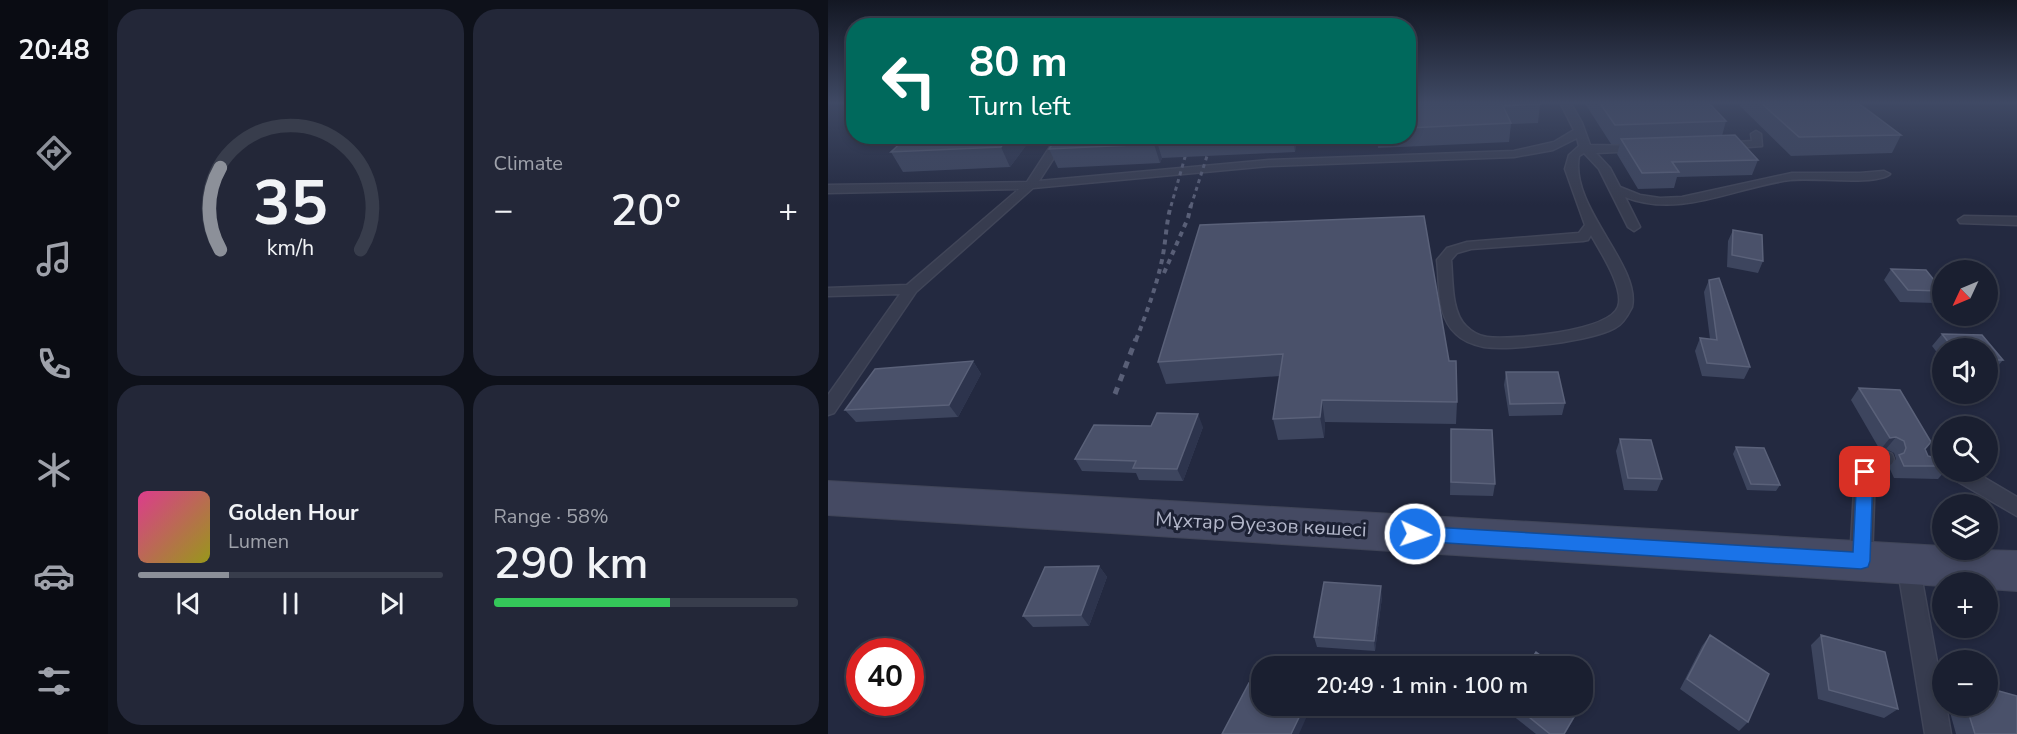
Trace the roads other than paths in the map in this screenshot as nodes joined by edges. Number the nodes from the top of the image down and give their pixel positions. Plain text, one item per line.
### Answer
1 (1573, 136) edge
2 (1582, 136) edge
3 (1756, 136) edge
4 (1058, 144) edge
5 (1585, 147) junction
6 (1656, 147) edge
7 (1709, 147) edge
8 (1884, 174) dead end
9 (1030, 185) junction
10 (828, 189) edge
11 (843, 189) junction
12 (1614, 189) junction
13 (828, 200) edge
14 (1964, 220) dead end
15 (2017, 221) edge
16 (1591, 225) junction
17 (1634, 227) dead end
18 (911, 289) junction
19 (828, 292) edge
20 (828, 408) edge
21 (1885, 459) dead end
22 (1975, 482) edge
23 (828, 498) edge
24 (2017, 507) edge
25 (1861, 561) junction
26 (1908, 564) junction
27 (2017, 571) edge
28 (1938, 734) edge

1 - 9 lane
2 - 5 lane
3 - 7 lane
4 - 9 lane
5 - 6 lane
5 - 12 lane
5 - 16 lane
8 - 12 lane
9 - 11 lane
9 - 18 lane
10 - 11 lane
11 - 13 lane
12 - 17 lane
14 - 15 lane
16 - 16 lane
18 - 19 lane
18 - 20 lane
21 - 25 lane
22 - 24 lane
23 - 25 street, Мұхтар Әуезов көшесі
25 - 26 street, Мұхтар Әуезов көшесі
26 - 27 street, Мұхтар Әуезов көшесі
26 - 28 lane

